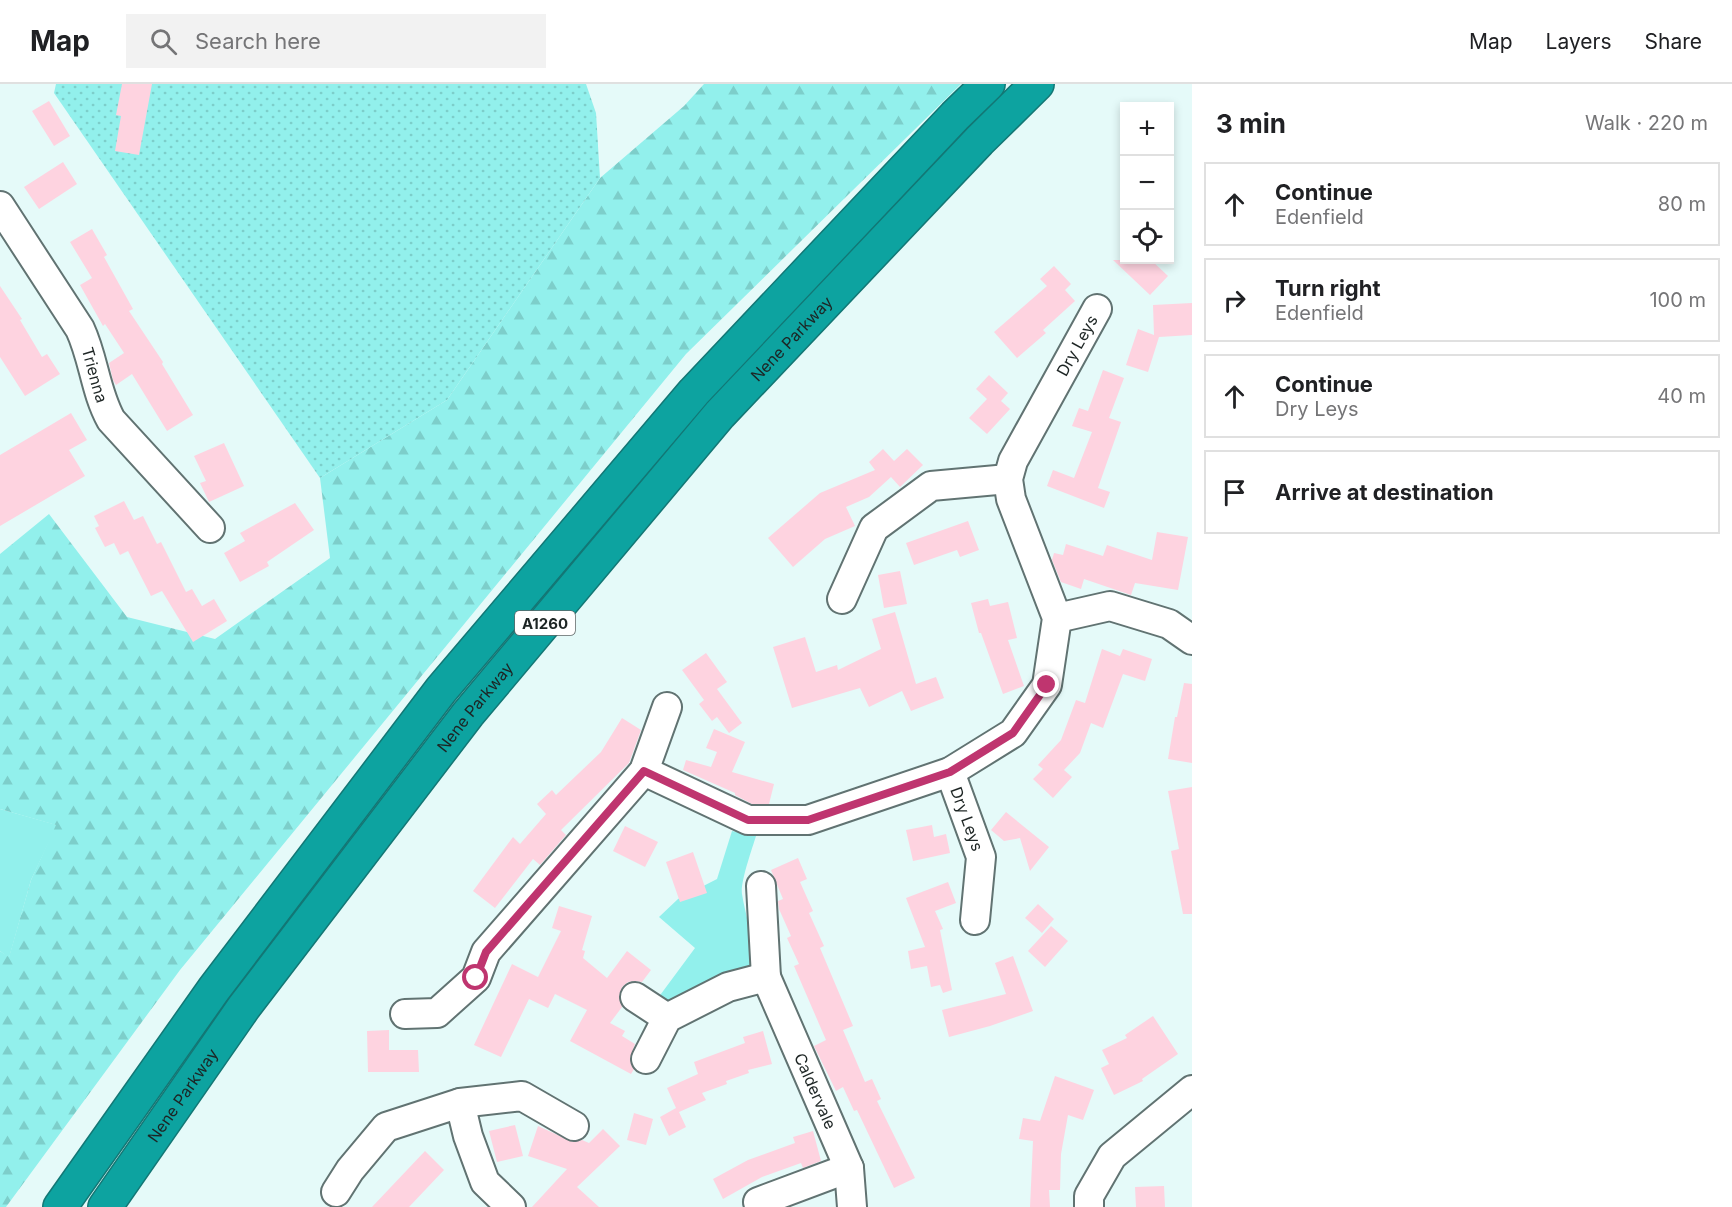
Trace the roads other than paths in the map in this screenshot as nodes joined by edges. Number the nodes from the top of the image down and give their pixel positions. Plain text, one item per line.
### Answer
1 (988, 84) edge
2 (1037, 84) edge
3 (0, 206) edge
4 (1096, 309) dead end
5 (1008, 479) junction
6 (210, 528) dead end
7 (842, 598) dead end
8 (1057, 618) junction
9 (1192, 640) edge
10 (667, 707) dead end
11 (644, 771) junction
12 (950, 772) junction
13 (761, 886) dead end
14 (975, 920) dead end
15 (766, 977) junction
16 (636, 997) dead end
17 (405, 1014) dead end
18 (667, 1018) junction
19 (646, 1059) dead end
20 (1192, 1089) edge
21 (460, 1103) junction
22 (574, 1126) dead end
23 (849, 1168) junction
24 (86, 1169) junction
25 (336, 1192) dead end
26 (758, 1202) dead end
27 (52, 1207) edge
28 (60, 1207) edge
29 (105, 1207) edge
30 (511, 1207) edge
31 (852, 1207) edge
32 (1089, 1207) edge

1 - 24 highway, A1260
2 - 29 highway, Nene Parkway / A1260
3 - 6 street, Trienna
4 - 5 street, Dry Leys
5 - 7 street
5 - 8 street, Dry Leys
8 - 9 street
8 - 12 street, Dry Leys
10 - 11 street
11 - 12 street
11 - 17 street
12 - 14 street, Dry Leys
13 - 15 street, Caldervale
15 - 18 street
15 - 23 street, Caldervale
16 - 18 street
18 - 19 street
20 - 32 street
21 - 22 street
21 - 25 street
21 - 30 street
23 - 26 street
23 - 31 street, Caldervale
24 - 27 highway
24 - 28 highway, A1260

